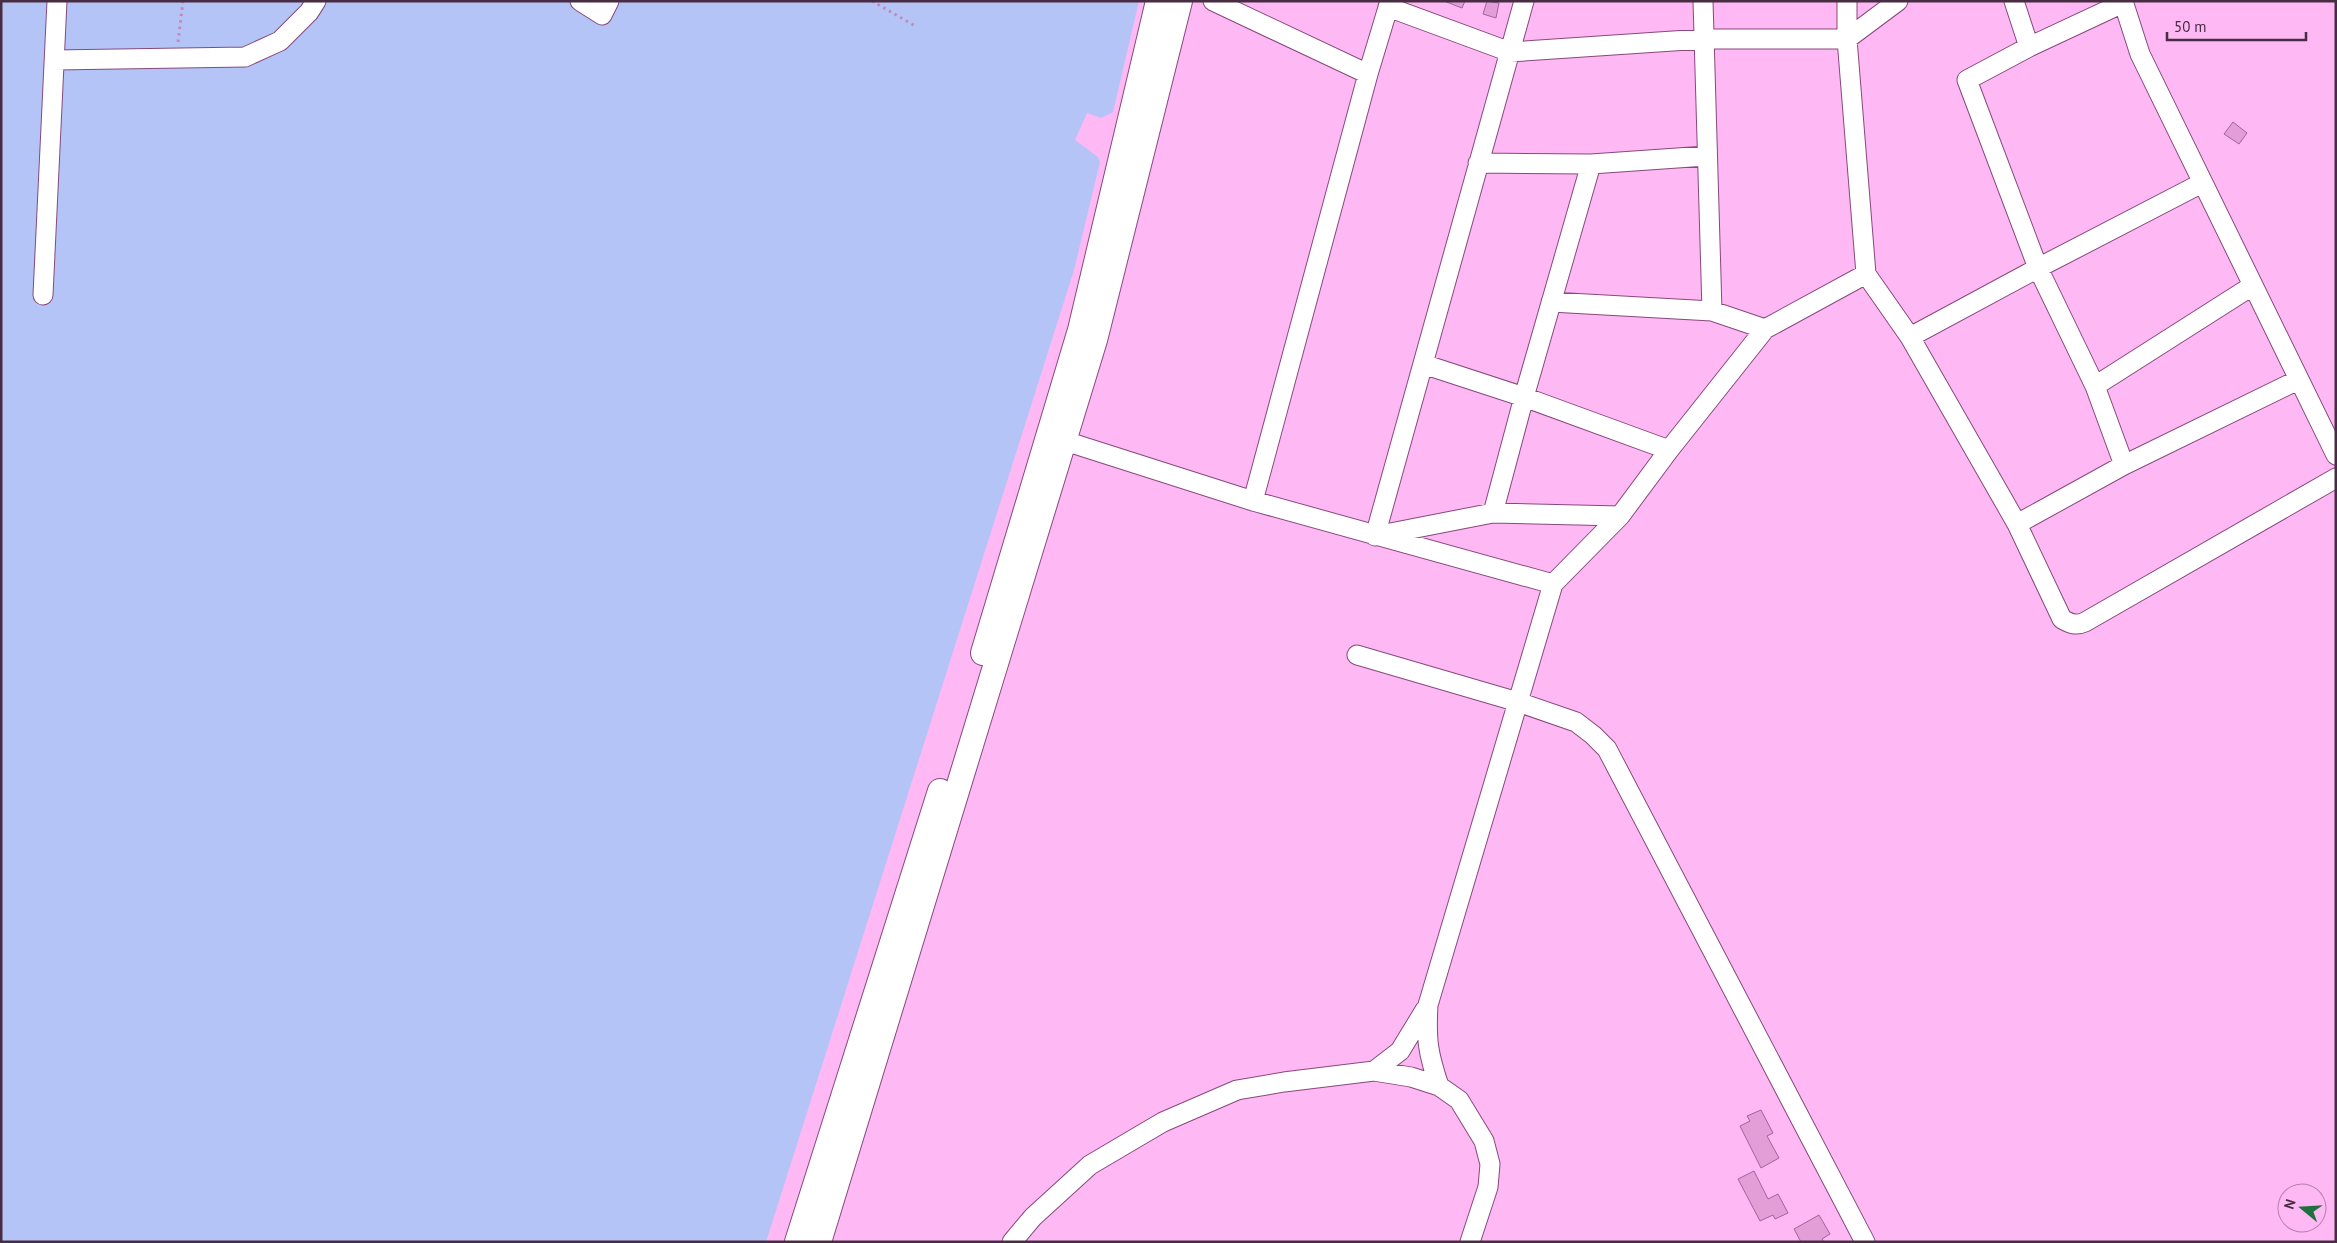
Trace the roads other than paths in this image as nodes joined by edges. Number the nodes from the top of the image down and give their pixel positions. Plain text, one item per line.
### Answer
1 (57, 1) edge
2 (316, 1) edge
3 (580, 1) edge
4 (609, 1) edge
5 (1158, 1) edge
6 (1180, 1) edge
7 (1213, 1) edge
8 (1524, 1) edge
9 (1703, 1) edge
10 (1847, 1) edge
11 (1898, 1) edge
12 (2014, 1) edge
13 (2123, 2) edge
14 (1389, 4) edge
15 (1703, 39) junction
16 (1848, 39) junction
17 (2029, 47) junction
18 (1510, 52) junction
19 (54, 60) junction
20 (1368, 74) junction
21 (1706, 156) junction
22 (1478, 164) junction
23 (1591, 164) junction
24 (2202, 183) junction
25 (2038, 268) junction
26 (1866, 274) junction
27 (2252, 286) junction
28 (43, 295) dead end
29 (1551, 302) junction
30 (1712, 311) junction
31 (1765, 329) junction
32 (1910, 337) junction
33 (1423, 364) junction
34 (2298, 380) junction
35 (2095, 386) junction
36 (1524, 397) junction
37 (1065, 442) junction
38 (1669, 450) junction
39 (2336, 455) edge
40 (2124, 465) junction
41 (2336, 478) edge
42 (1254, 501) junction
43 (1493, 513) junction
44 (1620, 516) junction
45 (2017, 524) junction
46 (1375, 536) junction
47 (1552, 584) junction
48 (1357, 655) dead end
49 (1518, 702) junction
50 (1428, 1005) junction
51 (1374, 1071) junction
52 (1439, 1086) junction
53 (797, 1242) edge
54 (819, 1242) edge
55 (1012, 1242) edge
56 (1470, 1242) edge
57 (1864, 1242) edge

1 - 19 street
2 - 19 street
3 - 4 street
5 - 53 main road
6 - 37 main road
7 - 20 street
8 - 18 street
9 - 15 street
10 - 16 street
11 - 16 street
12 - 17 street
13 - 17 street
13 - 24 street
14 - 18 street
14 - 20 street
15 - 16 street
15 - 18 street
15 - 21 street
16 - 26 street
17 - 25 street
18 - 22 street
19 - 28 street
20 - 42 street
21 - 23 street
21 - 30 street
22 - 23 street
22 - 33 street
23 - 29 street
24 - 25 street
24 - 27 street
25 - 32 street
25 - 35 street
26 - 31 street
26 - 32 street
27 - 34 street
27 - 35 street
29 - 30 street
29 - 36 street
30 - 31 street
31 - 38 street
32 - 45 street
33 - 36 street
33 - 46 street
34 - 39 street
34 - 40 street
35 - 40 street
36 - 38 street
36 - 43 street
37 - 42 street
37 - 54 main road
38 - 44 street
40 - 45 street
41 - 45 street
42 - 46 street
43 - 44 street
43 - 46 street
44 - 47 street
46 - 47 street
47 - 49 street
48 - 49 street
49 - 50 street
49 - 57 street
50 - 51 street
50 - 52 street
51 - 52 street
51 - 55 street
52 - 56 street

